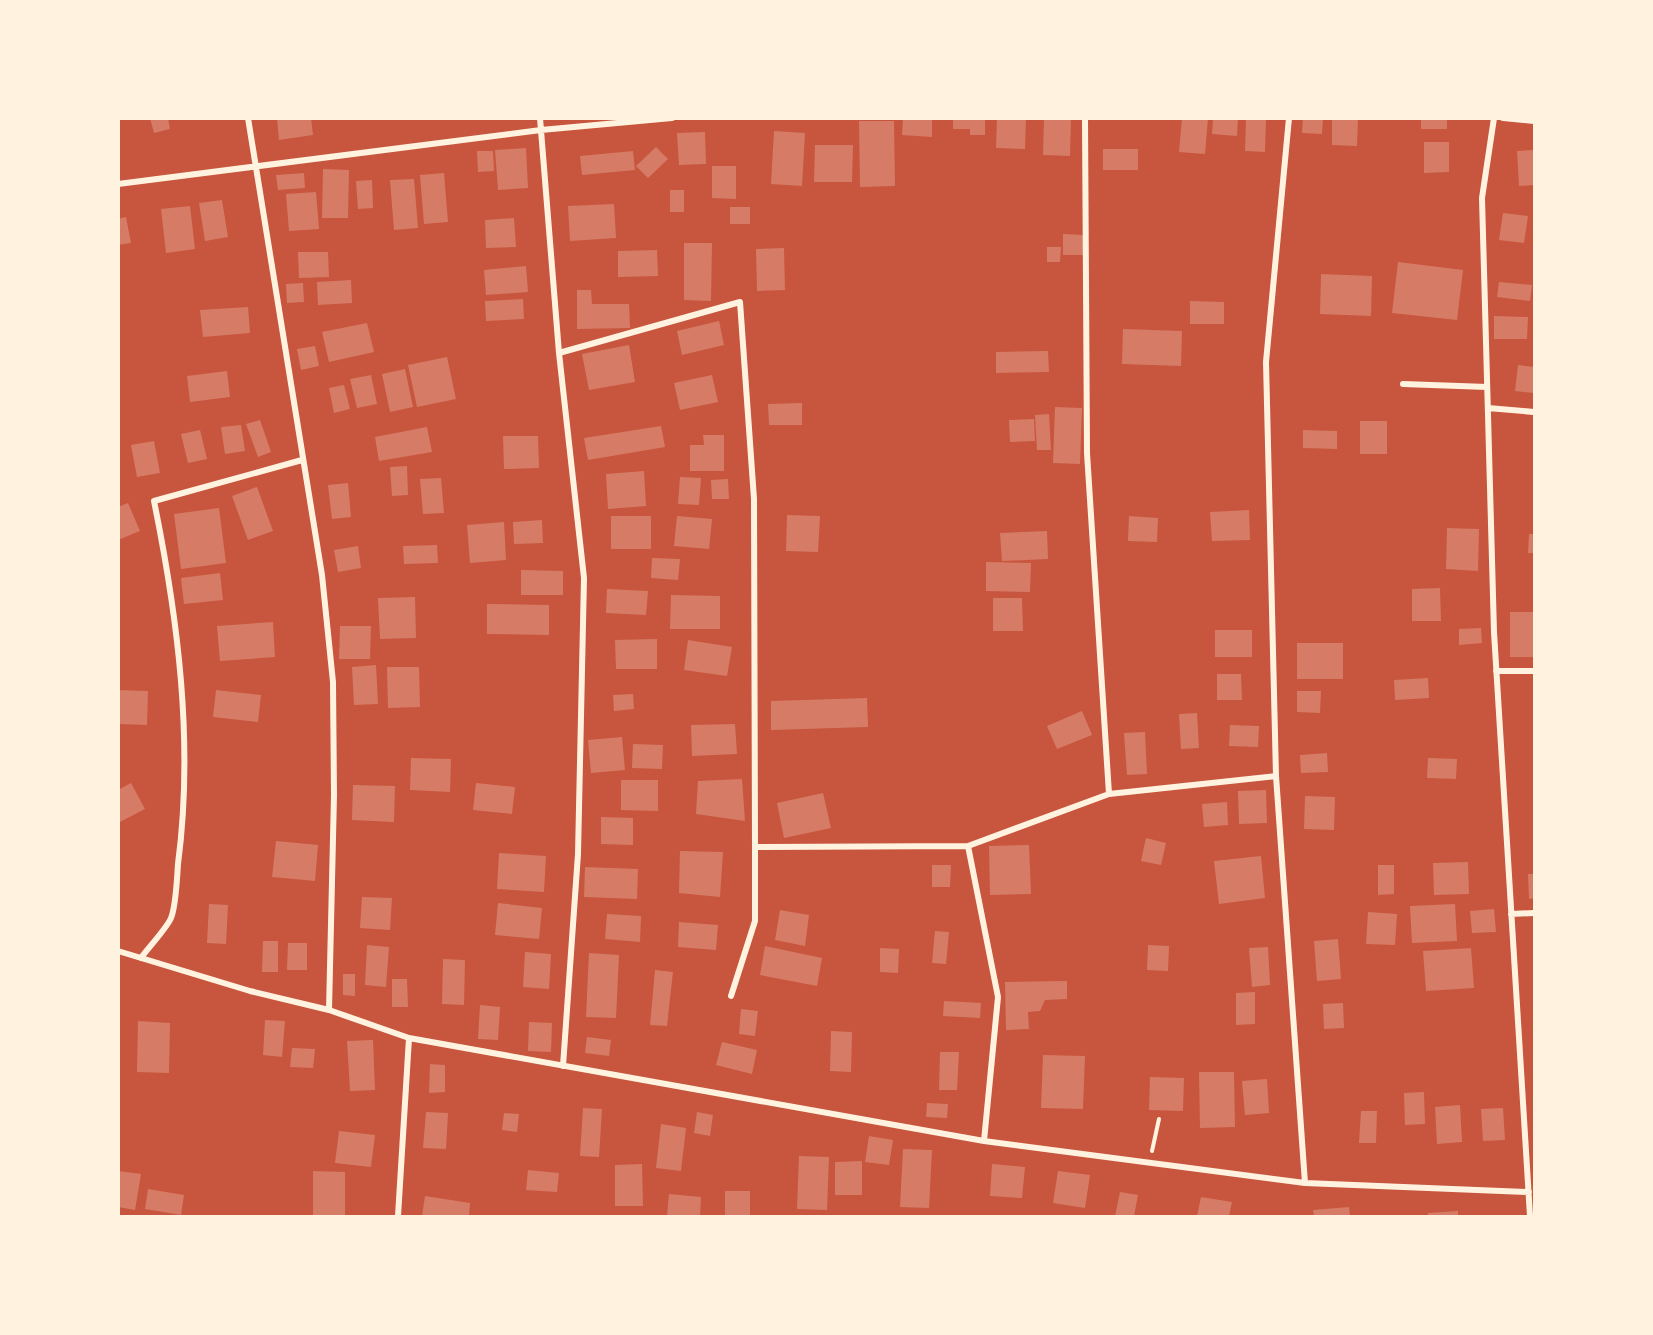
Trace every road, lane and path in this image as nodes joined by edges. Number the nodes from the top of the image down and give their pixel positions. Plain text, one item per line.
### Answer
1 (248, 118) edge
2 (540, 118) edge
3 (672, 118) edge
4 (1085, 118) edge
5 (1289, 118) edge
6 (1494, 118) edge
7 (1503, 118) edge
8 (1534, 121) edge
9 (542, 130) junction
10 (255, 168) junction
11 (118, 184) edge
12 (559, 353) junction
13 (1403, 384) dead end
14 (1487, 387) junction
15 (1488, 408) junction
16 (1534, 412) edge
17 (302, 460) junction
18 (1496, 671) junction
19 (1534, 671) edge
20 (1276, 776) junction
21 (1109, 794) junction
22 (968, 846) junction
23 (755, 847) junction
24 (1534, 913) edge
25 (1511, 914) junction
26 (118, 951) edge
27 (141, 958) junction
28 (731, 996) dead end
29 (329, 1010) junction
30 (409, 1038) junction
31 (563, 1066) junction
32 (1159, 1119) dead end
33 (984, 1141) junction
34 (1149, 1163) junction
35 (1305, 1183) junction
36 (1529, 1192) junction
37 (398, 1216) edge
38 (1530, 1216) edge

1 - 10 street
2 - 9 street
3 - 9 street
4 - 21 street
5 - 20 street
6 - 14 street
7 - 8 street
9 - 10 street
9 - 12 street
10 - 11 street
10 - 17 street
12 - 23 street
12 - 31 street
13 - 14 street
14 - 15 street
15 - 16 street
15 - 18 street
17 - 27 street
17 - 29 street
18 - 19 street
18 - 25 street
20 - 21 street
20 - 35 street
21 - 22 street
22 - 23 street
22 - 33 street
23 - 28 street
24 - 25 street
25 - 36 street
26 - 27 street
27 - 29 street
29 - 30 street
30 - 31 street
30 - 37 street
31 - 33 street
32 - 34 path
33 - 34 street
34 - 35 street
35 - 36 street
36 - 38 street

